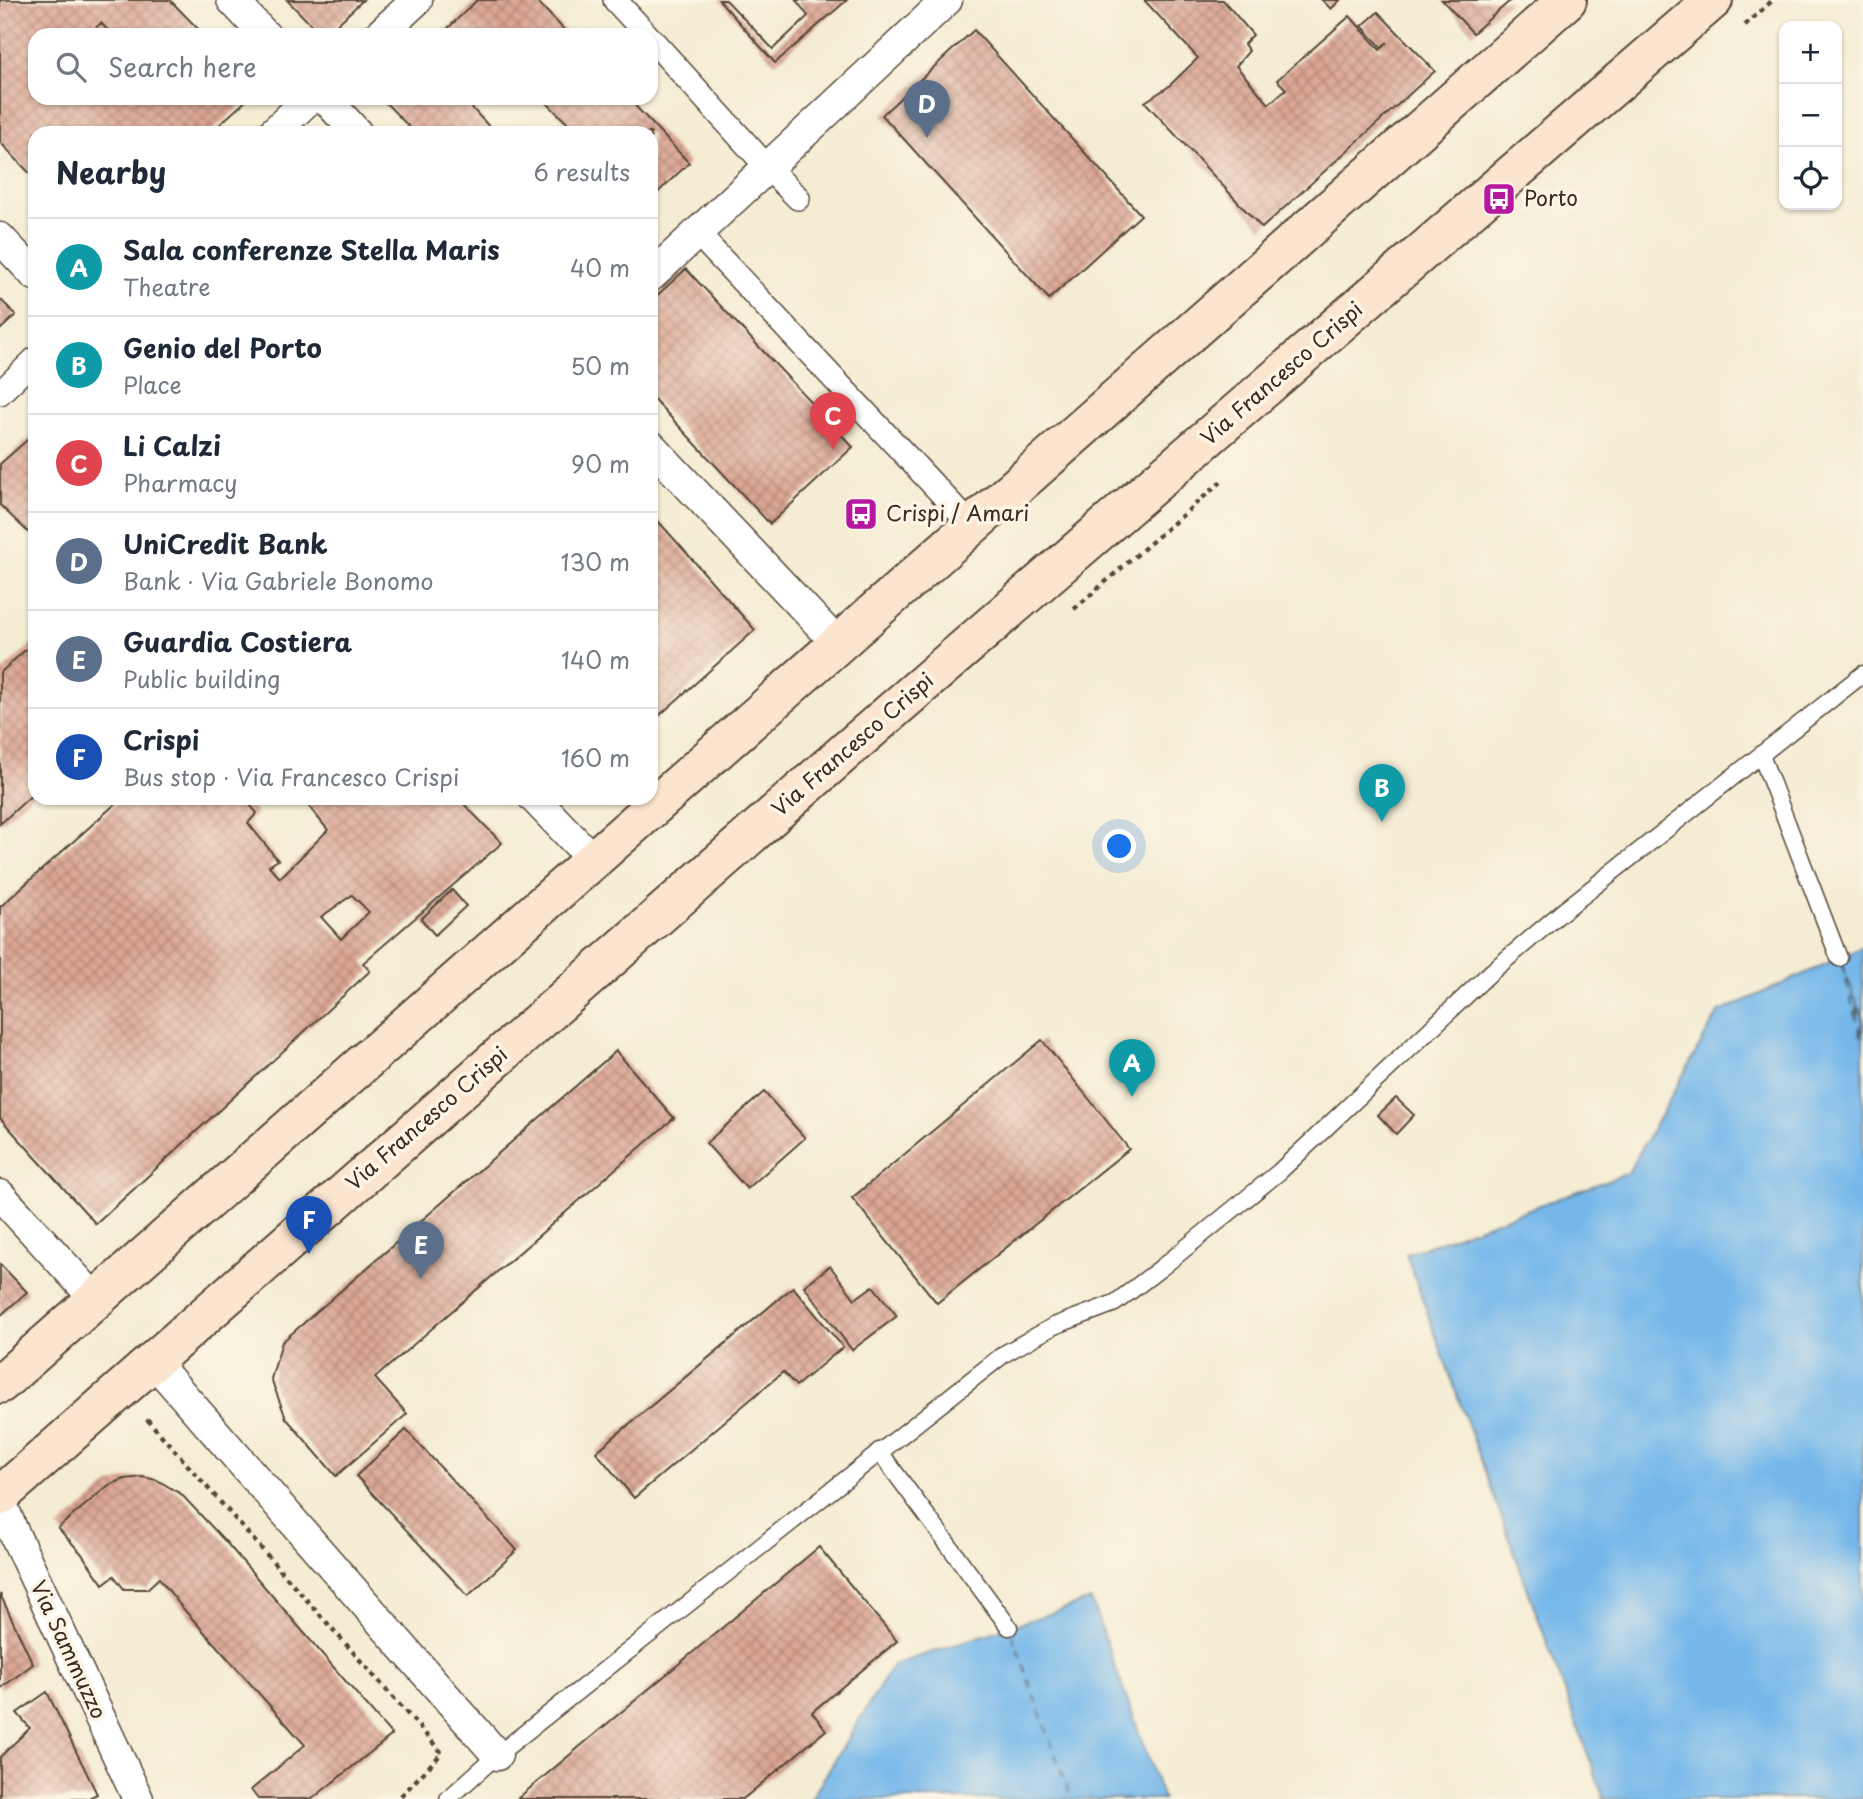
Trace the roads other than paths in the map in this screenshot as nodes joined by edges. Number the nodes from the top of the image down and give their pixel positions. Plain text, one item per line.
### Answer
1 (232, 0) edge
2 (417, 0) edge
3 (615, 0) edge
4 (947, 0) edge
5 (1567, 0) edge
6 (1713, 0) edge
7 (258, 28) edge
8 (387, 28) edge
9 (641, 28) edge
10 (658, 47) edge
11 (303, 105) edge
12 (331, 105) edge
13 (280, 126) edge
14 (350, 126) edge
15 (768, 168) junction
16 (798, 198) dead end
17 (697, 233) junction
18 (0, 238) edge
19 (28, 268) edge
20 (658, 269) edge
21 (28, 366) edge
22 (0, 393) edge
23 (658, 453) edge
24 (971, 525) junction
25 (837, 643) junction
26 (1861, 682) edge
27 (1761, 755) junction
28 (658, 802) edge
29 (541, 805) edge
30 (655, 805) edge
31 (593, 860) junction
32 (1839, 958) dead end
33 (0, 1195) edge
34 (95, 1299) junction
35 (153, 1361) junction
36 (0, 1384) edge
37 (879, 1451) junction
38 (0, 1498) edge
39 (1009, 1627) dead end
40 (497, 1755) junction
41 (138, 1799) edge
42 (448, 1799) edge

1 - 7 street
2 - 8 street
3 - 9 street
4 - 15 street
5 - 24 main road
6 - 35 main road, Via Francesco Crispi
10 - 15 street
11 - 13 street
12 - 14 street
15 - 16 street
15 - 17 street
17 - 20 street
17 - 24 street
18 - 19 street
21 - 22 street
23 - 25 street
24 - 25 main road
25 - 28 main road
26 - 27 lane
27 - 32 lane
27 - 37 lane
29 - 31 street
30 - 31 main road
31 - 34 main road
33 - 34 street
34 - 36 main road
35 - 38 main road, Via Francesco Crispi
35 - 40 street
37 - 39 lane
37 - 40 lane
38 - 41 street, Via Sammuzzo
40 - 42 lane

